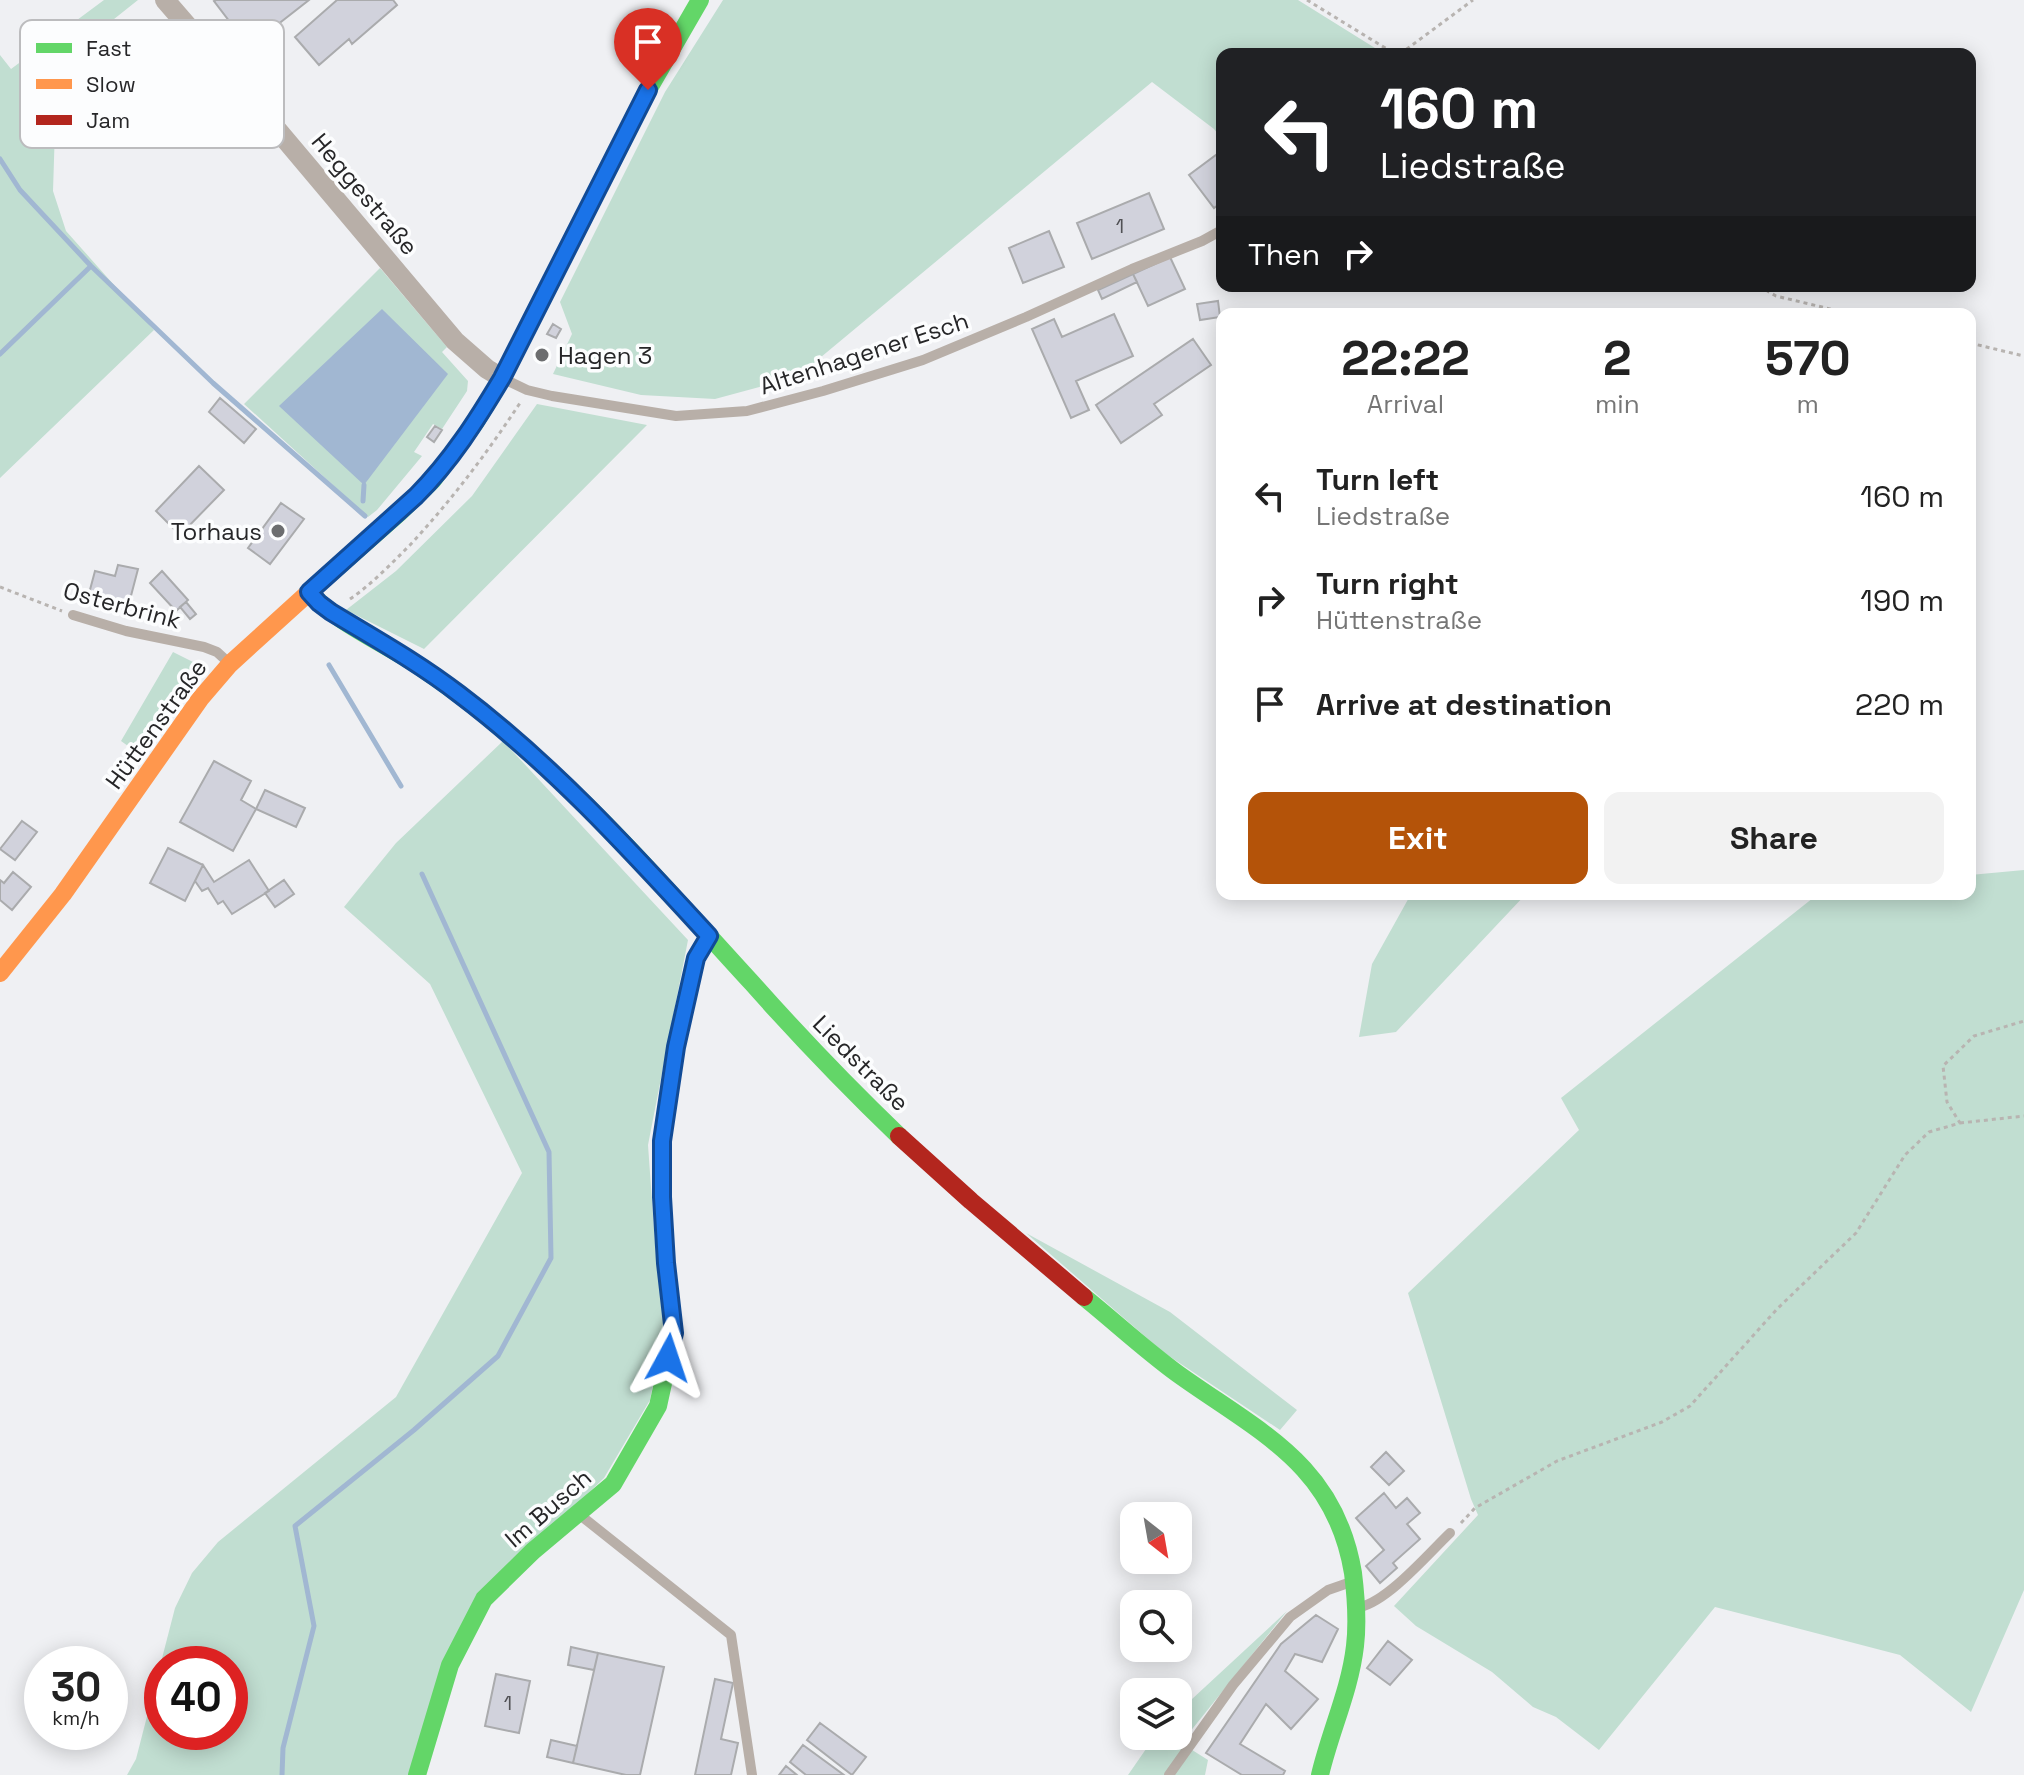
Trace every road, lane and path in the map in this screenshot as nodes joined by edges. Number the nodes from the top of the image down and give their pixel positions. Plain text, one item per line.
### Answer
1 (165, 0) edge
2 (700, 0) edge
3 (1307, 0) edge
4 (1473, 0) edge
5 (182, 20) edge
6 (1387, 48) edge
7 (1405, 48) edge
8 (284, 138) edge
9 (1216, 233) edge
10 (1769, 292) edge
11 (1826, 308) edge
12 (1976, 344) edge
13 (2024, 356) edge
14 (502, 378) junction
15 (0, 587) edge
16 (309, 592) junction
17 (73, 615) joint
18 (230, 664) junction
19 (709, 936) junction
20 (0, 973) edge
21 (2024, 1021) edge
22 (2024, 1116) edge
23 (1960, 1123) junction
24 (579, 1514) junction
25 (1450, 1533) joint
26 (1352, 1582) junction
27 (1356, 1608) junction
28 (417, 1775) edge
29 (752, 1775) edge
30 (1169, 1775) edge
31 (1320, 1775) edge

1 - 5 street, Heggestraße
2 - 14 street, Hüttenstraße
3 - 6 path
4 - 7 path
8 - 14 street, Heggestraße
9 - 14 lane, Altenhagener Esch
10 - 11 path
12 - 13 path
14 - 16 street, Hüttenstraße
15 - 17 path, Osterbrink
16 - 18 street, Hüttenstraße
16 - 19 street, Liedstraße
17 - 18 lane, Osterbrink
18 - 20 street, Hüttenstraße
19 - 24 street, Im Busch
19 - 26 street, Liedstraße
21 - 23 path
22 - 23 path
23 - 25 path
24 - 28 street, Im Busch
24 - 29 lane
25 - 27 lane
26 - 27 street, Liedstraße
26 - 30 lane
27 - 31 street, Liedstraße

